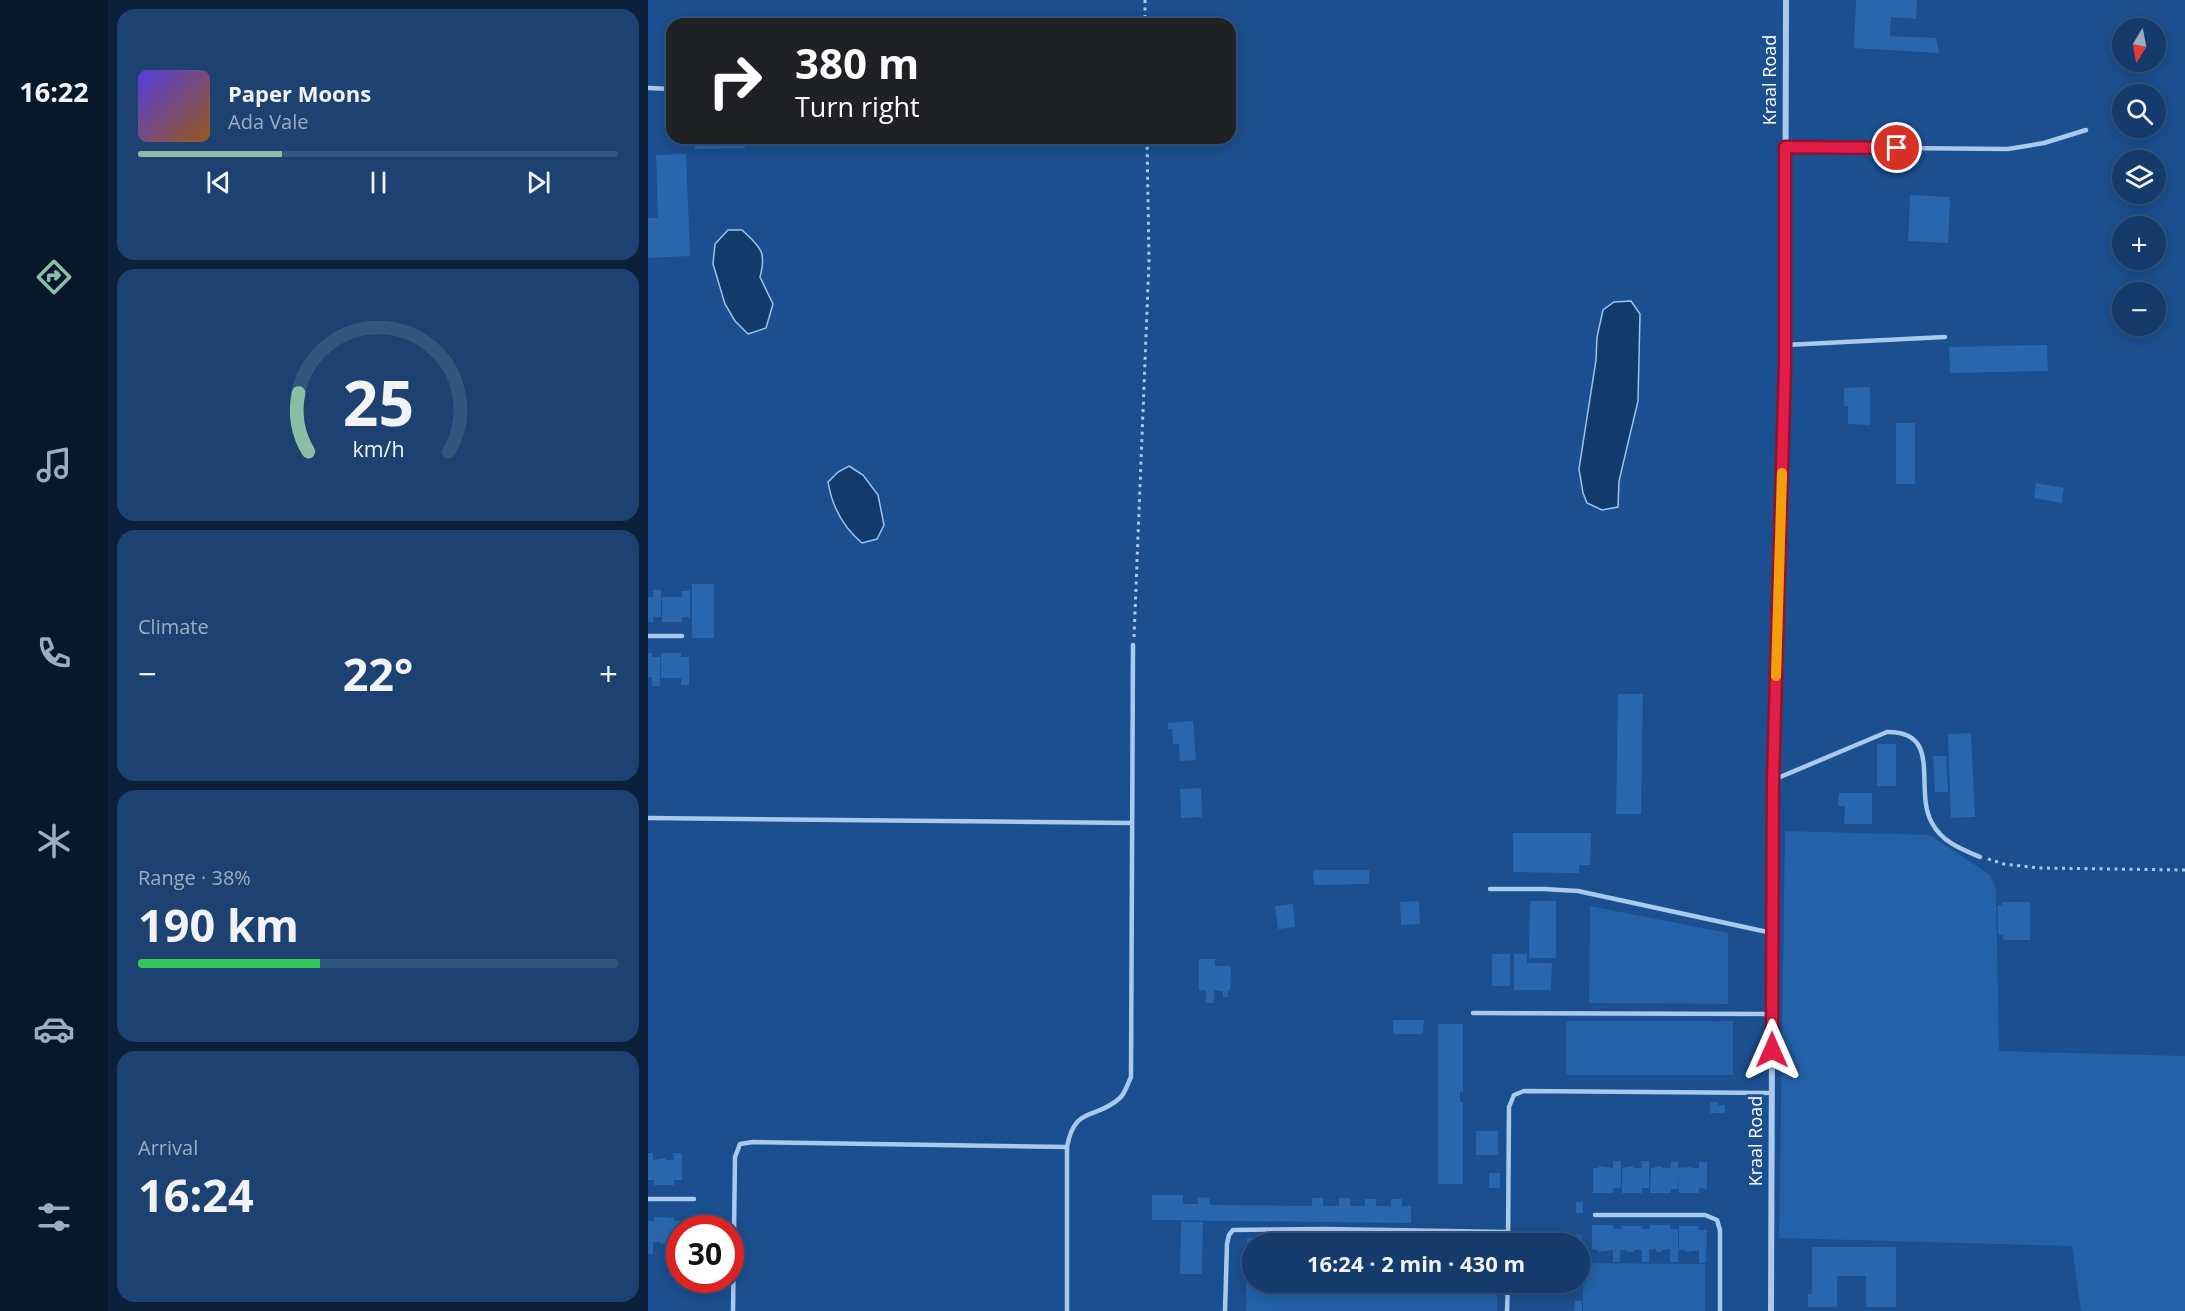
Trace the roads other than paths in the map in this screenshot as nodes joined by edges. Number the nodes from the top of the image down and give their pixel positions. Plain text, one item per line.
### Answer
1 (1786, 0) edge
2 (648, 88) edge
3 (666, 89) edge
4 (2086, 130) dead end
5 (1785, 147) junction
6 (1945, 337) dead end
7 (1785, 345) junction
8 (648, 636) edge
9 (682, 636) dead end
10 (1133, 645) road end
11 (1773, 780) junction
12 (648, 818) edge
13 (1132, 823) junction
14 (1980, 857) road end
15 (1490, 889) dead end
16 (1772, 933) junction
17 (1473, 1013) dead end
18 (1772, 1014) junction
19 (1771, 1093) junction
20 (1067, 1147) junction
21 (648, 1199) edge
22 (694, 1199) dead end
23 (1595, 1215) dead end
24 (1508, 1232) joint
25 (1508, 1293) edge
26 (733, 1311) edge
27 (1067, 1311) edge
28 (1225, 1311) edge
29 (1507, 1311) edge
30 (1720, 1311) edge
31 (1771, 1311) edge

1 - 5 street, Kraal Road
2 - 3 lane
4 - 5 lane
5 - 7 street, Kraal Road
6 - 7 lane
7 - 11 street, Kraal Road
8 - 9 lane
10 - 13 lane
11 - 14 lane
11 - 16 street, Kraal Road
12 - 13 lane
13 - 20 lane
15 - 16 lane
16 - 18 street, Kraal Road
17 - 18 lane
18 - 19 street, Kraal Road
19 - 24 lane
19 - 31 street, Kraal Road
20 - 26 lane
20 - 27 lane
21 - 22 lane
23 - 30 lane
24 - 28 lane
25 - 29 lane

